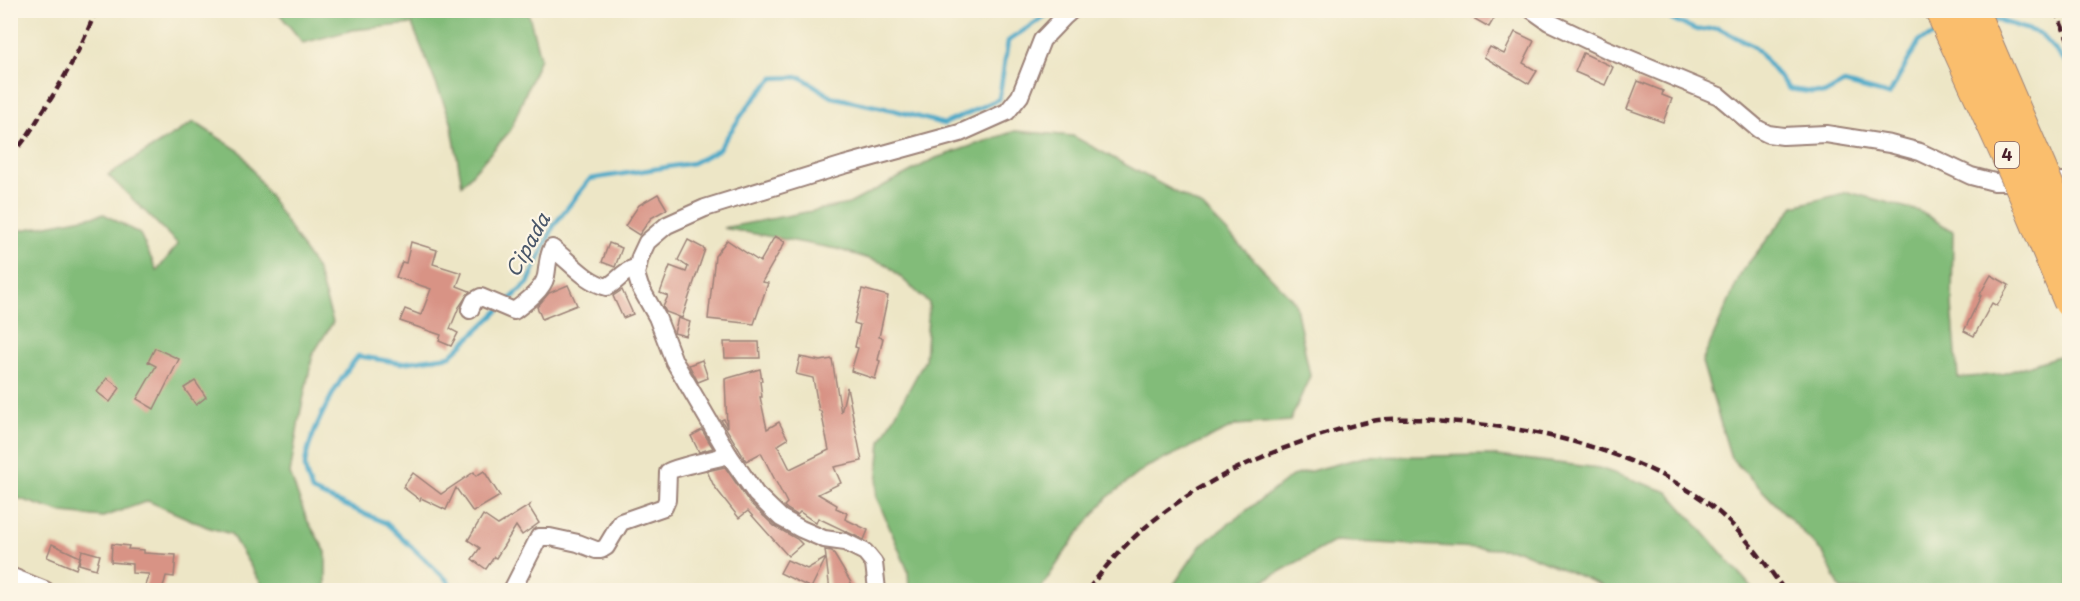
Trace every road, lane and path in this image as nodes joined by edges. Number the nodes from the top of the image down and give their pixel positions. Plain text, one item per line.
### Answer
1 (1072, 10) edge
2 (1532, 10) edge
3 (1941, 10) edge
4 (1972, 10) edge
5 (2070, 181) edge
6 (2070, 238) edge
7 (638, 267) junction
8 (2070, 302) edge
9 (470, 310) dead end
10 (729, 455) junction
11 (10, 576) edge
12 (45, 591) edge
13 (512, 591) edge
14 (877, 591) edge

1 - 7 street
2 - 5 street
3 - 8 highway, 4, bridge
4 - 6 highway, 4, bridge
7 - 9 street
7 - 10 street
10 - 13 street
10 - 14 street
11 - 12 street

